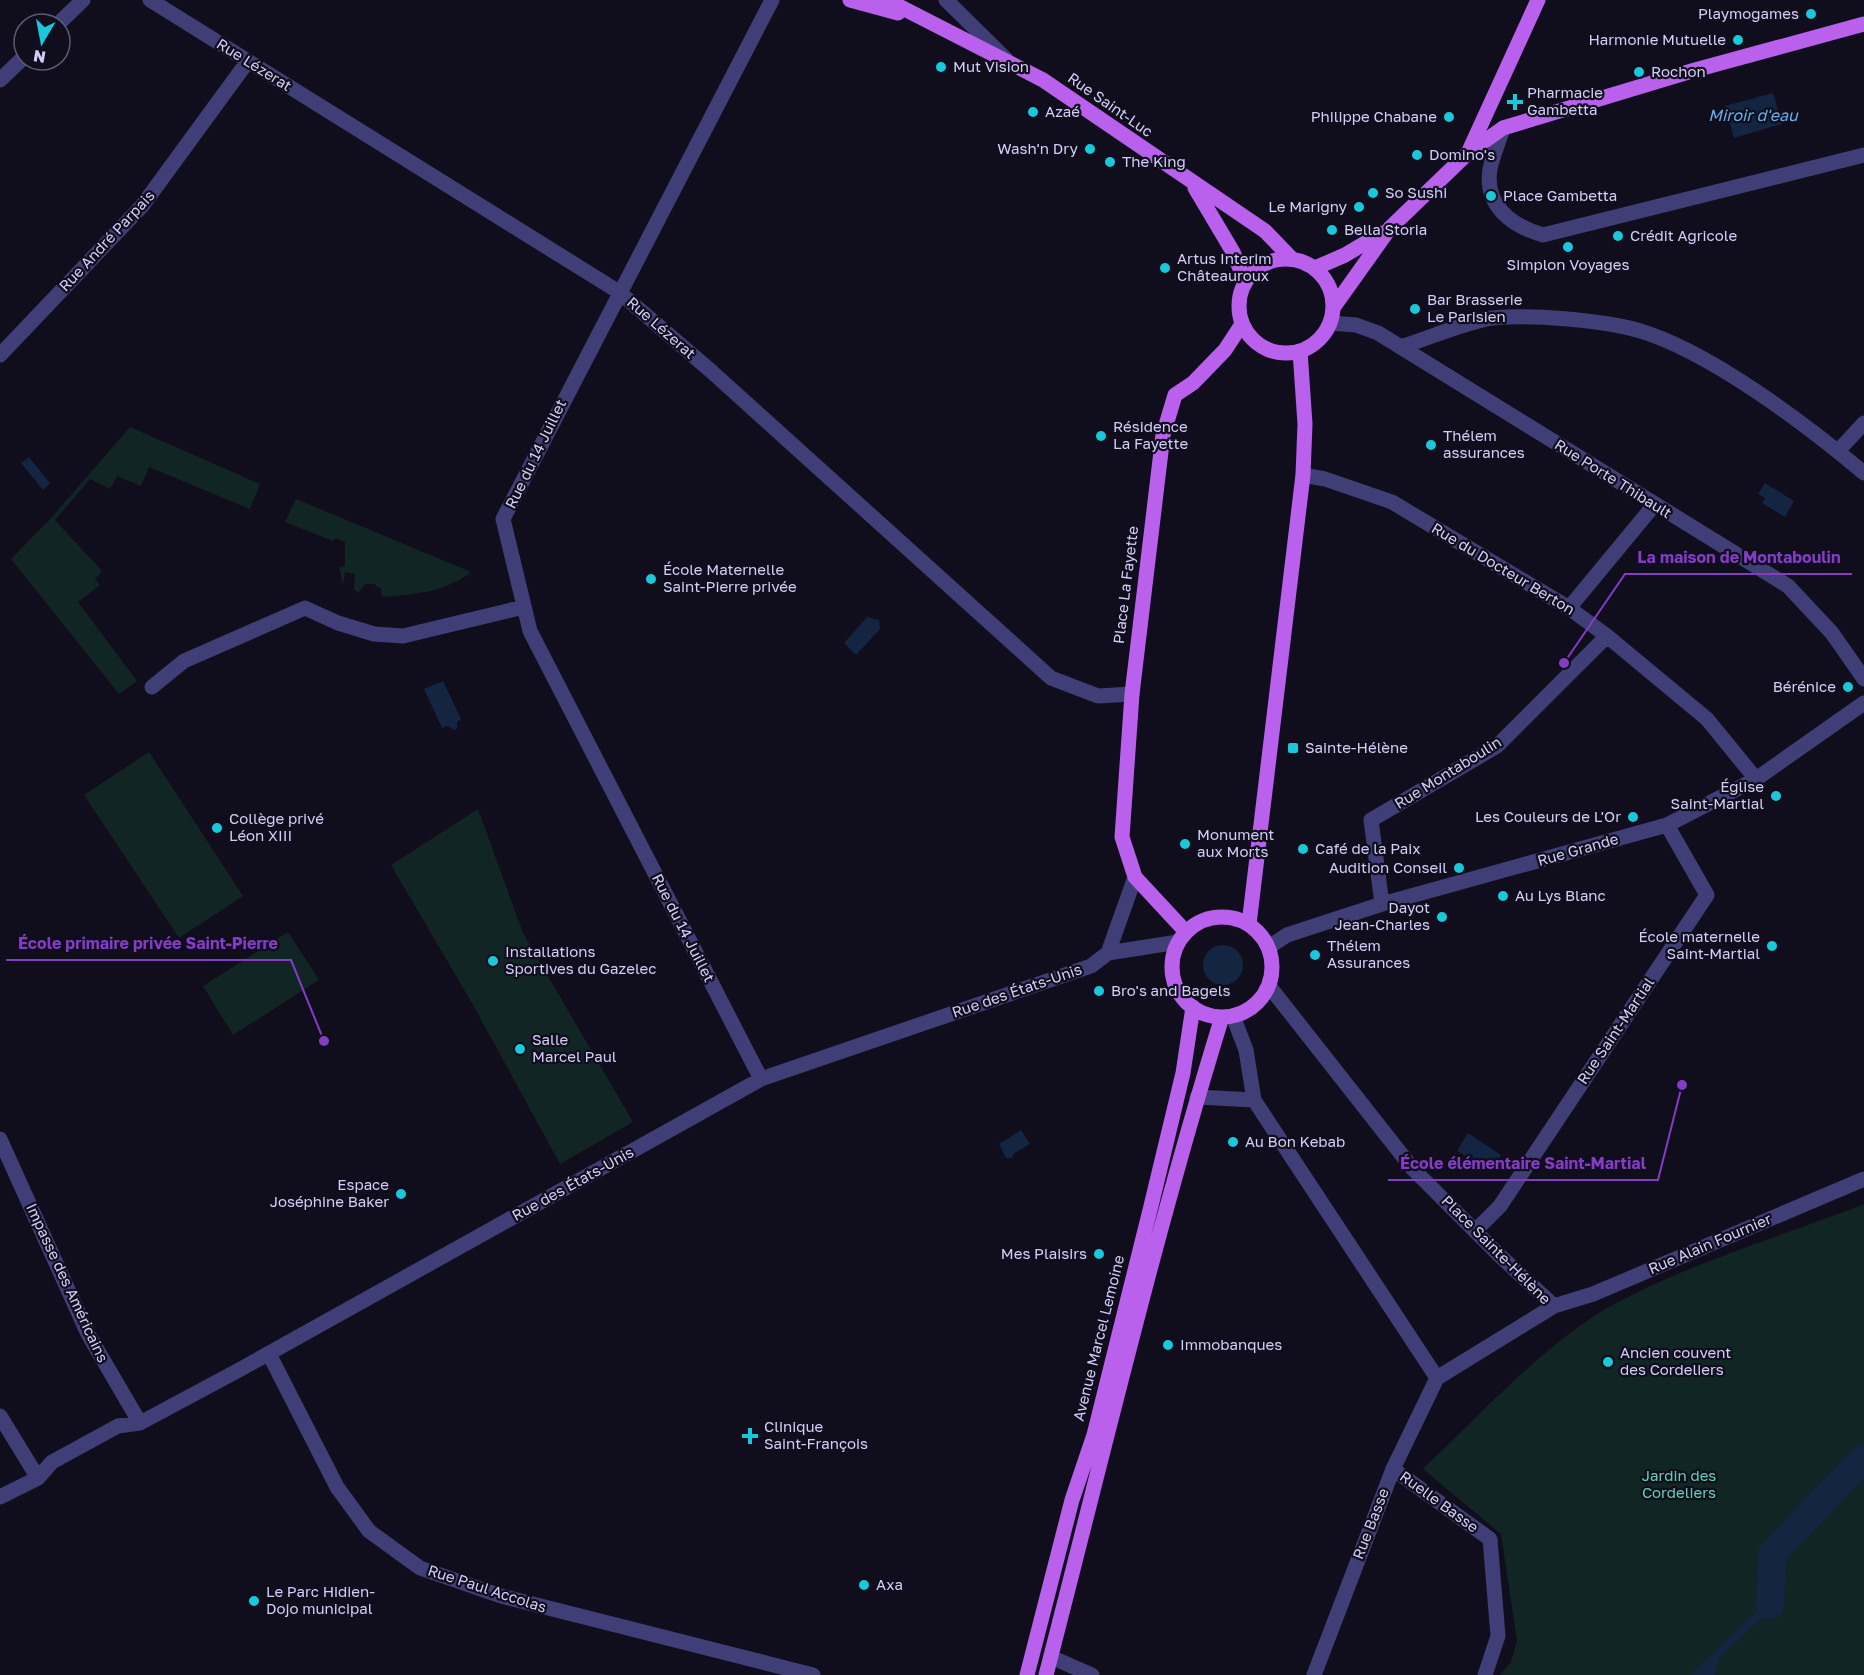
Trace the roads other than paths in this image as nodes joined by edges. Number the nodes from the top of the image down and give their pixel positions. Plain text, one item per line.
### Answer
1 (83, 0) edge
2 (150, 0) edge
3 (772, 0) edge
4 (850, 0) edge
5 (887, 0) edge
6 (946, 0) edge
7 (1538, 0) edge
8 (70, 12) edge
9 (927, 20) junction
10 (1864, 24) edge
11 (1006, 59) junction
12 (248, 61) junction
13 (12, 68) edge
14 (0, 80) edge
15 (1503, 128) junction
16 (1468, 153) junction
17 (1864, 155) edge
18 (1192, 183) junction
19 (1390, 228) junction
20 (1292, 259) junction
21 (1315, 268) junction
22 (1245, 281) junction
23 (619, 292) junction
24 (1331, 316) junction
25 (1242, 324) junction
26 (1400, 347) junction
27 (1300, 351) junction
28 (0, 355) edge
29 (1864, 423) edge
30 (1838, 451) junction
31 (1864, 473) edge
32 (1303, 475) junction
33 (1655, 504) junction
34 (524, 607) junction
35 (1569, 608) junction
36 (1607, 636) junction
37 (1864, 680) edge
38 (152, 687) dead end
39 (1132, 694) junction
40 (1864, 704) edge
41 (1756, 779) junction
42 (1667, 825) junction
43 (1135, 877) junction
44 (1382, 904) junction
45 (1249, 924) junction
46 (1182, 937) junction
47 (1269, 947) junction
48 (1108, 953) junction
49 (1269, 986) junction
50 (1193, 1008) junction
51 (1228, 1016) junction
52 (761, 1079) junction
53 (1197, 1097) junction
54 (1254, 1100) junction
55 (0, 1139) edge
56 (1864, 1179) edge
57 (1476, 1230) junction
58 (1554, 1306) junction
59 (270, 1353) junction
60 (1437, 1378) junction
61 (1107, 1413) junction
62 (0, 1416) edge
63 (140, 1423) junction
64 (1393, 1469) junction
65 (39, 1478) junction
66 (0, 1497) edge
67 (1072, 1500) junction
68 (1090, 1505) junction
69 (1051, 1657) junction
70 (813, 1675) edge
71 (1027, 1675) edge
72 (1046, 1675) edge
73 (1092, 1675) edge
74 (1314, 1675) edge
75 (1485, 1675) edge

1 - 8 street
2 - 12 street, Rue Lézerat
3 - 23 street, Rue du 14 Juillet
4 - 9 main road, Rue Saint-Luc
5 - 9 main road, Rue Saint-Luc
6 - 11 street, Rue Saint-Luc
7 - 16 main road
9 - 11 main road, Rue Saint-Luc
10 - 15 main road
11 - 18 main road, Rue Saint-Luc
12 - 23 street, Rue Lézerat
12 - 28 street, Rue André Parpais
13 - 14 street
15 - 16 main road
15 - 17 street
16 - 19 main road
18 - 20 main road, Rue Saint-Luc
18 - 22 main road, Rue Saint-Luc
19 - 21 main road
19 - 24 main road
20 - 21 main road
20 - 22 main road
21 - 24 main road
22 - 25 main road
23 - 34 street, Rue du 14 Juillet
23 - 39 street, Rue Lézerat
24 - 26 street, Rue Porte Thibault
24 - 27 main road
25 - 27 main road
25 - 39 main road, Place La Fayette
26 - 30 street
26 - 33 street, Rue Porte Thibault
27 - 32 main road
29 - 30 street
30 - 31 street
32 - 35 street, Rue du Docteur Berton
32 - 45 main road
33 - 35 street
33 - 37 street, Rue Porte Thibault
34 - 38 street
34 - 52 street, Rue du 14 Juillet
35 - 36 street, Rue du Docteur Berton
36 - 41 street, Rue du Docteur Berton
36 - 44 street, Rue Montaboulin
39 - 43 main road, Place La Fayette
40 - 41 street, Rue Grande
41 - 42 street, Rue Grande
42 - 44 street, Rue Grande
42 - 57 street, Rue Saint-Martial
43 - 46 main road, Place La Fayette
43 - 48 street
44 - 47 street, Rue Grande
45 - 46 main road
45 - 47 main road
46 - 48 street, Rue des États-Unis
46 - 50 main road
47 - 49 main road
48 - 52 street, Rue des États-Unis
49 - 51 main road
49 - 57 street, Place Sainte-Hélène
50 - 51 main road
50 - 61 main road, Avenue Marcel Lemoine
51 - 53 main road, Avenue Marcel Lemoine
51 - 54 street
52 - 59 street, Rue des États-Unis
53 - 54 street
53 - 61 main road, Avenue Marcel Lemoine
54 - 60 street
55 - 63 street, Impasse des Américains
56 - 58 street, Rue Alain Fournier
57 - 58 street, Place Sainte-Hélène
58 - 60 street, Place Sainte-Hélène
59 - 63 street, Rue des États-Unis
59 - 70 street, Rue Paul Accolas
60 - 64 street, Rue Basse
61 - 67 main road, Avenue Marcel Lemoine
61 - 68 main road, Avenue Marcel Lemoine
62 - 65 street
63 - 65 street, Rue des États-Unis
64 - 74 street, Rue Basse
64 - 75 street, Ruelle Basse
65 - 66 street, Rue des États-Unis
67 - 68 main road
67 - 71 main road, Avenue Marcel Lemoine
68 - 69 main road, Avenue Marcel Lemoine
69 - 72 main road, Avenue Marcel Lemoine
69 - 73 street

